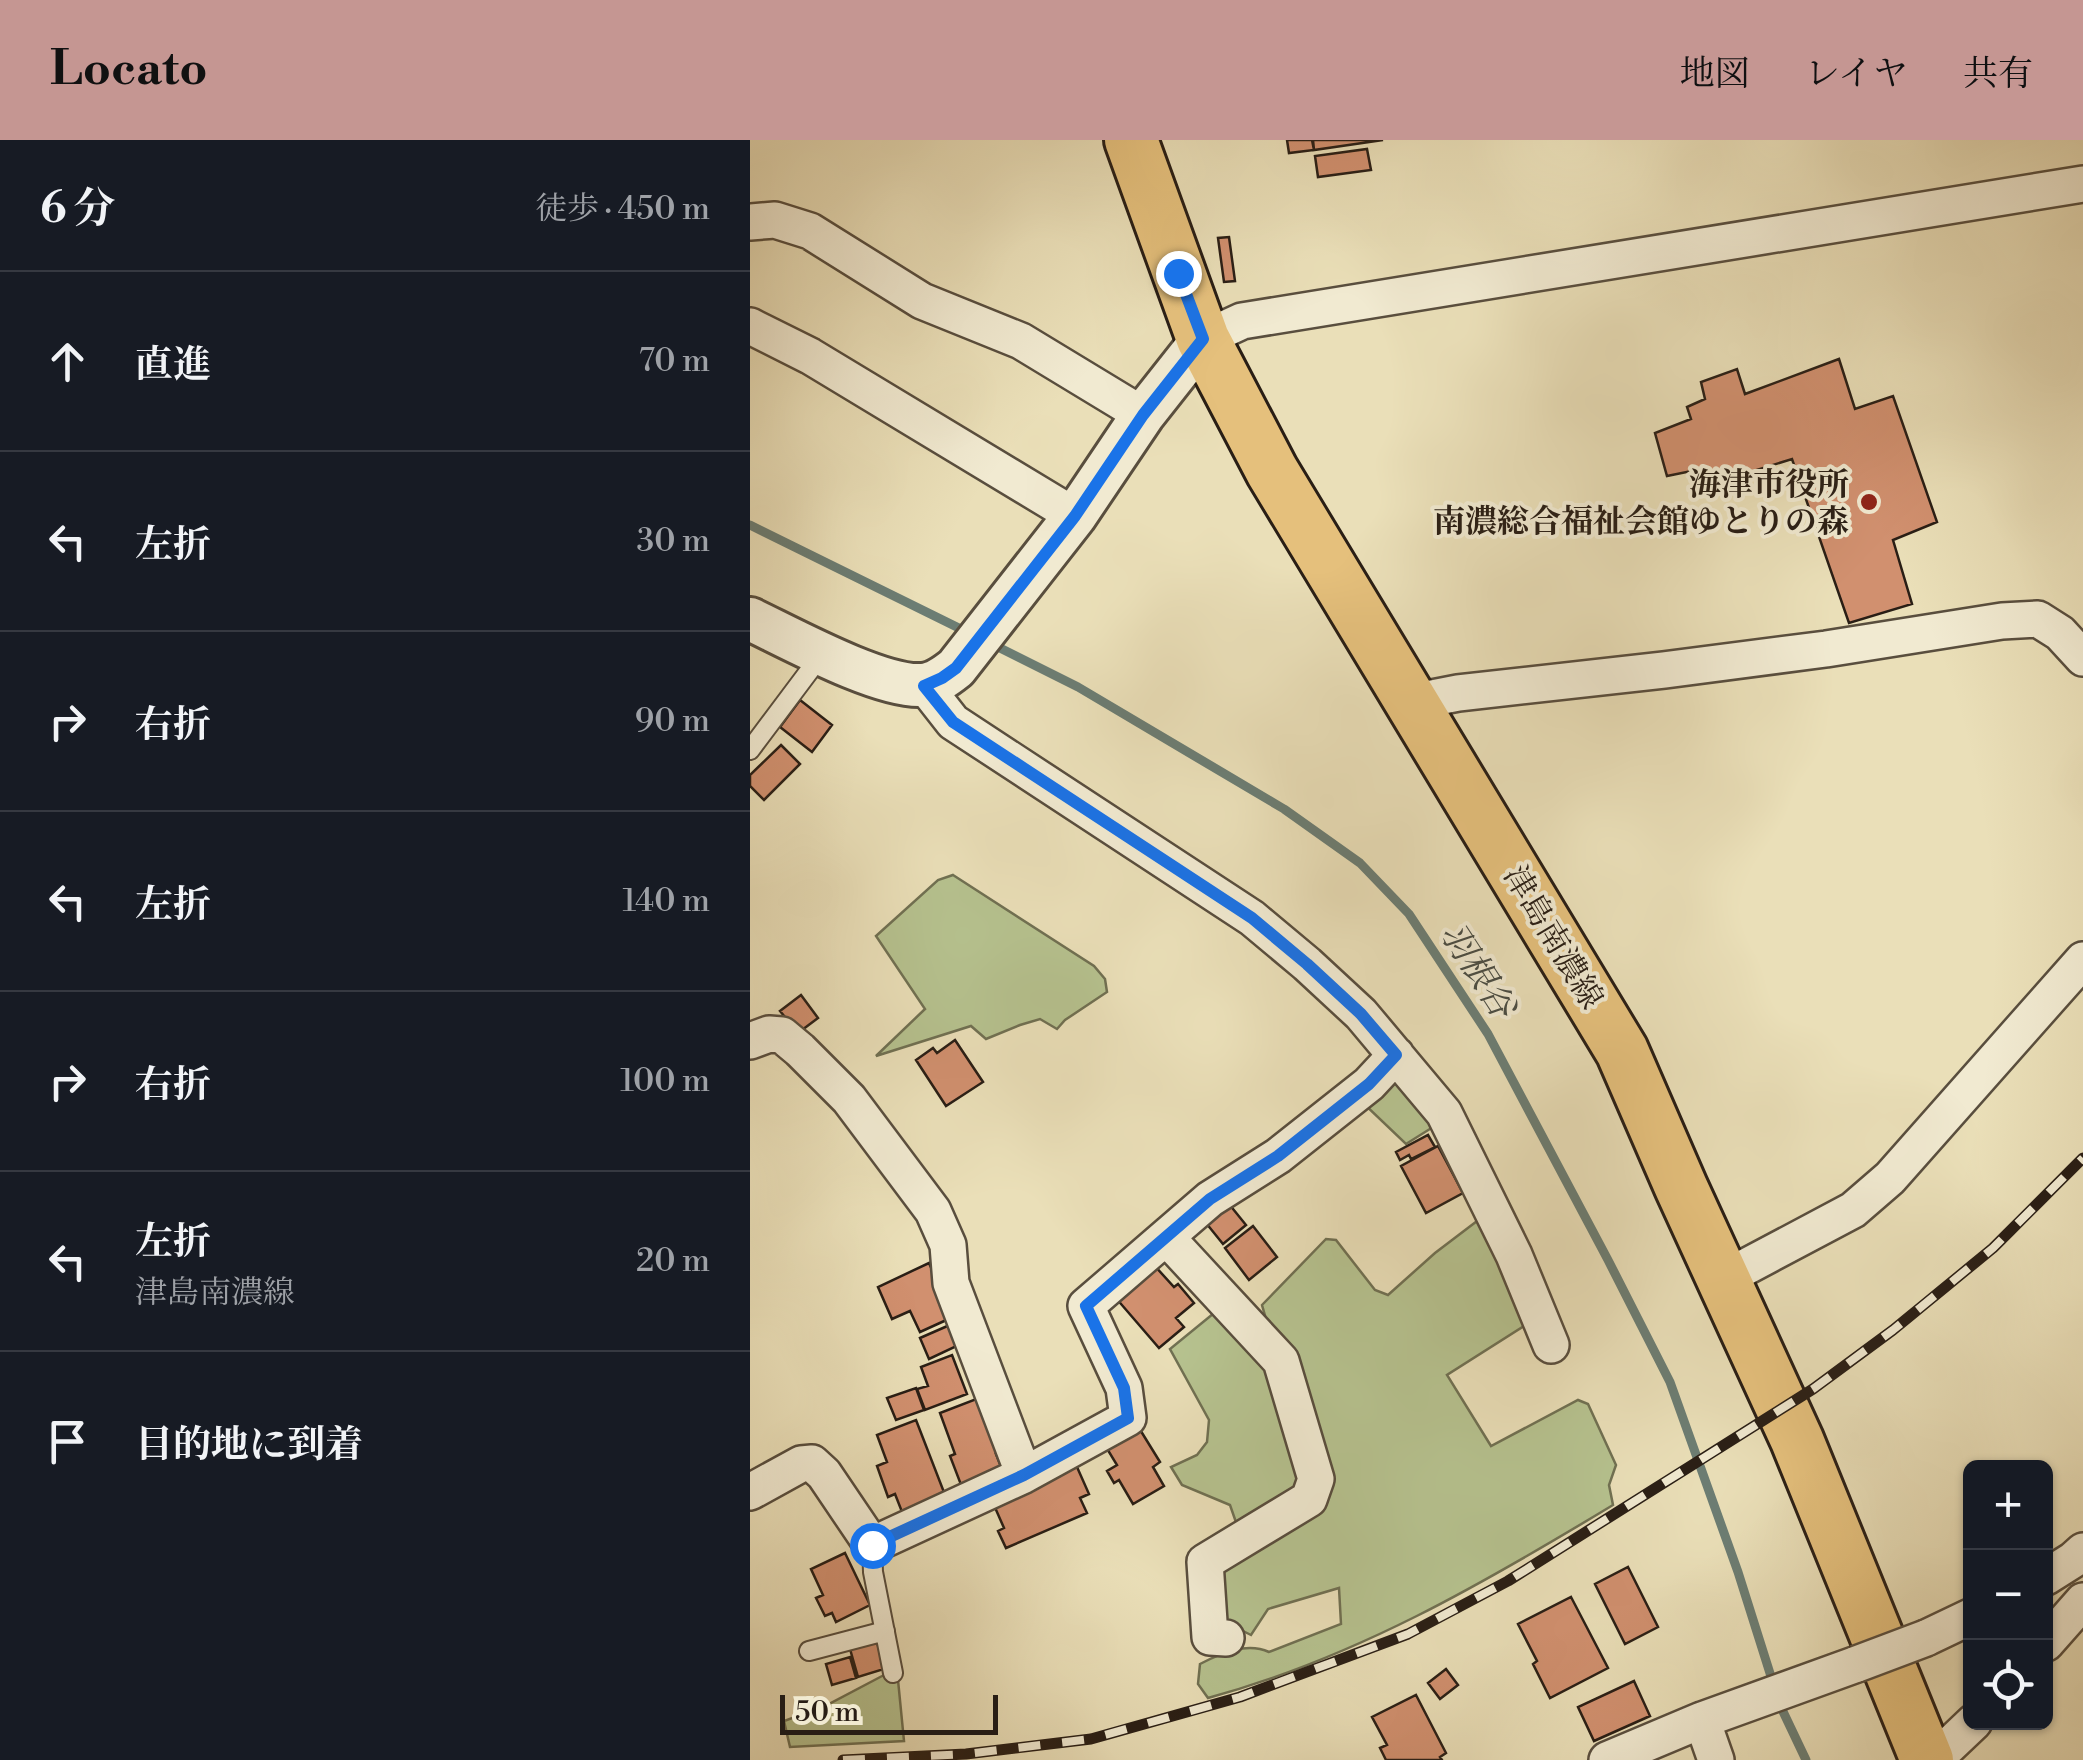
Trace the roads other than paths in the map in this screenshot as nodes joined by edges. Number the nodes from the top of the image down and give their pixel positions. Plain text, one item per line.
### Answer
1 (1131, 140) edge
2 (2083, 184) edge
3 (750, 222) edge
4 (750, 326) edge
5 (1203, 339) junction
6 (1143, 415) junction
7 (1075, 516) junction
8 (750, 619) edge
9 (823, 652) junction
10 (2083, 658) edge
11 (940, 677) junction
12 (1412, 702) junction
13 (750, 750) edge
14 (2083, 960) edge
15 (750, 1040) edge
16 (1396, 1055) junction
17 (1167, 1238) junction
18 (1723, 1279) junction
19 (1551, 1345) dead end
20 (1024, 1475) junction
21 (750, 1492) edge
22 (872, 1545) junction
23 (2083, 1551) edge
24 (2053, 1573) edge
25 (2083, 1601) edge
26 (1963, 1620) edge
27 (884, 1632) junction
28 (1226, 1638) dead end
29 (2049, 1640) edge
30 (809, 1650) dead end
31 (893, 1672) dead end
32 (1714, 1716) junction
33 (1965, 1730) edge
34 (1607, 1760) edge
35 (1716, 1760) edge
36 (1930, 1760) edge

1 - 5 main road, 津島南濃線
2 - 5 street
3 - 6 street
4 - 7 street
5 - 6 street
5 - 12 main road, 津島南濃線
6 - 7 street
7 - 11 street
8 - 9 street
9 - 11 street
9 - 13 lane
10 - 12 street
11 - 16 street
12 - 18 main road, 津島南濃線
14 - 18 street
15 - 20 street
16 - 17 street
16 - 19 street
17 - 20 street
17 - 28 street
18 - 36 main road, 津島南濃線
20 - 22 street
21 - 22 street
22 - 27 lane
23 - 24 street
25 - 29 street
26 - 32 street, bridge
27 - 30 lane
27 - 31 lane
32 - 34 street
32 - 35 street
33 - 36 street

